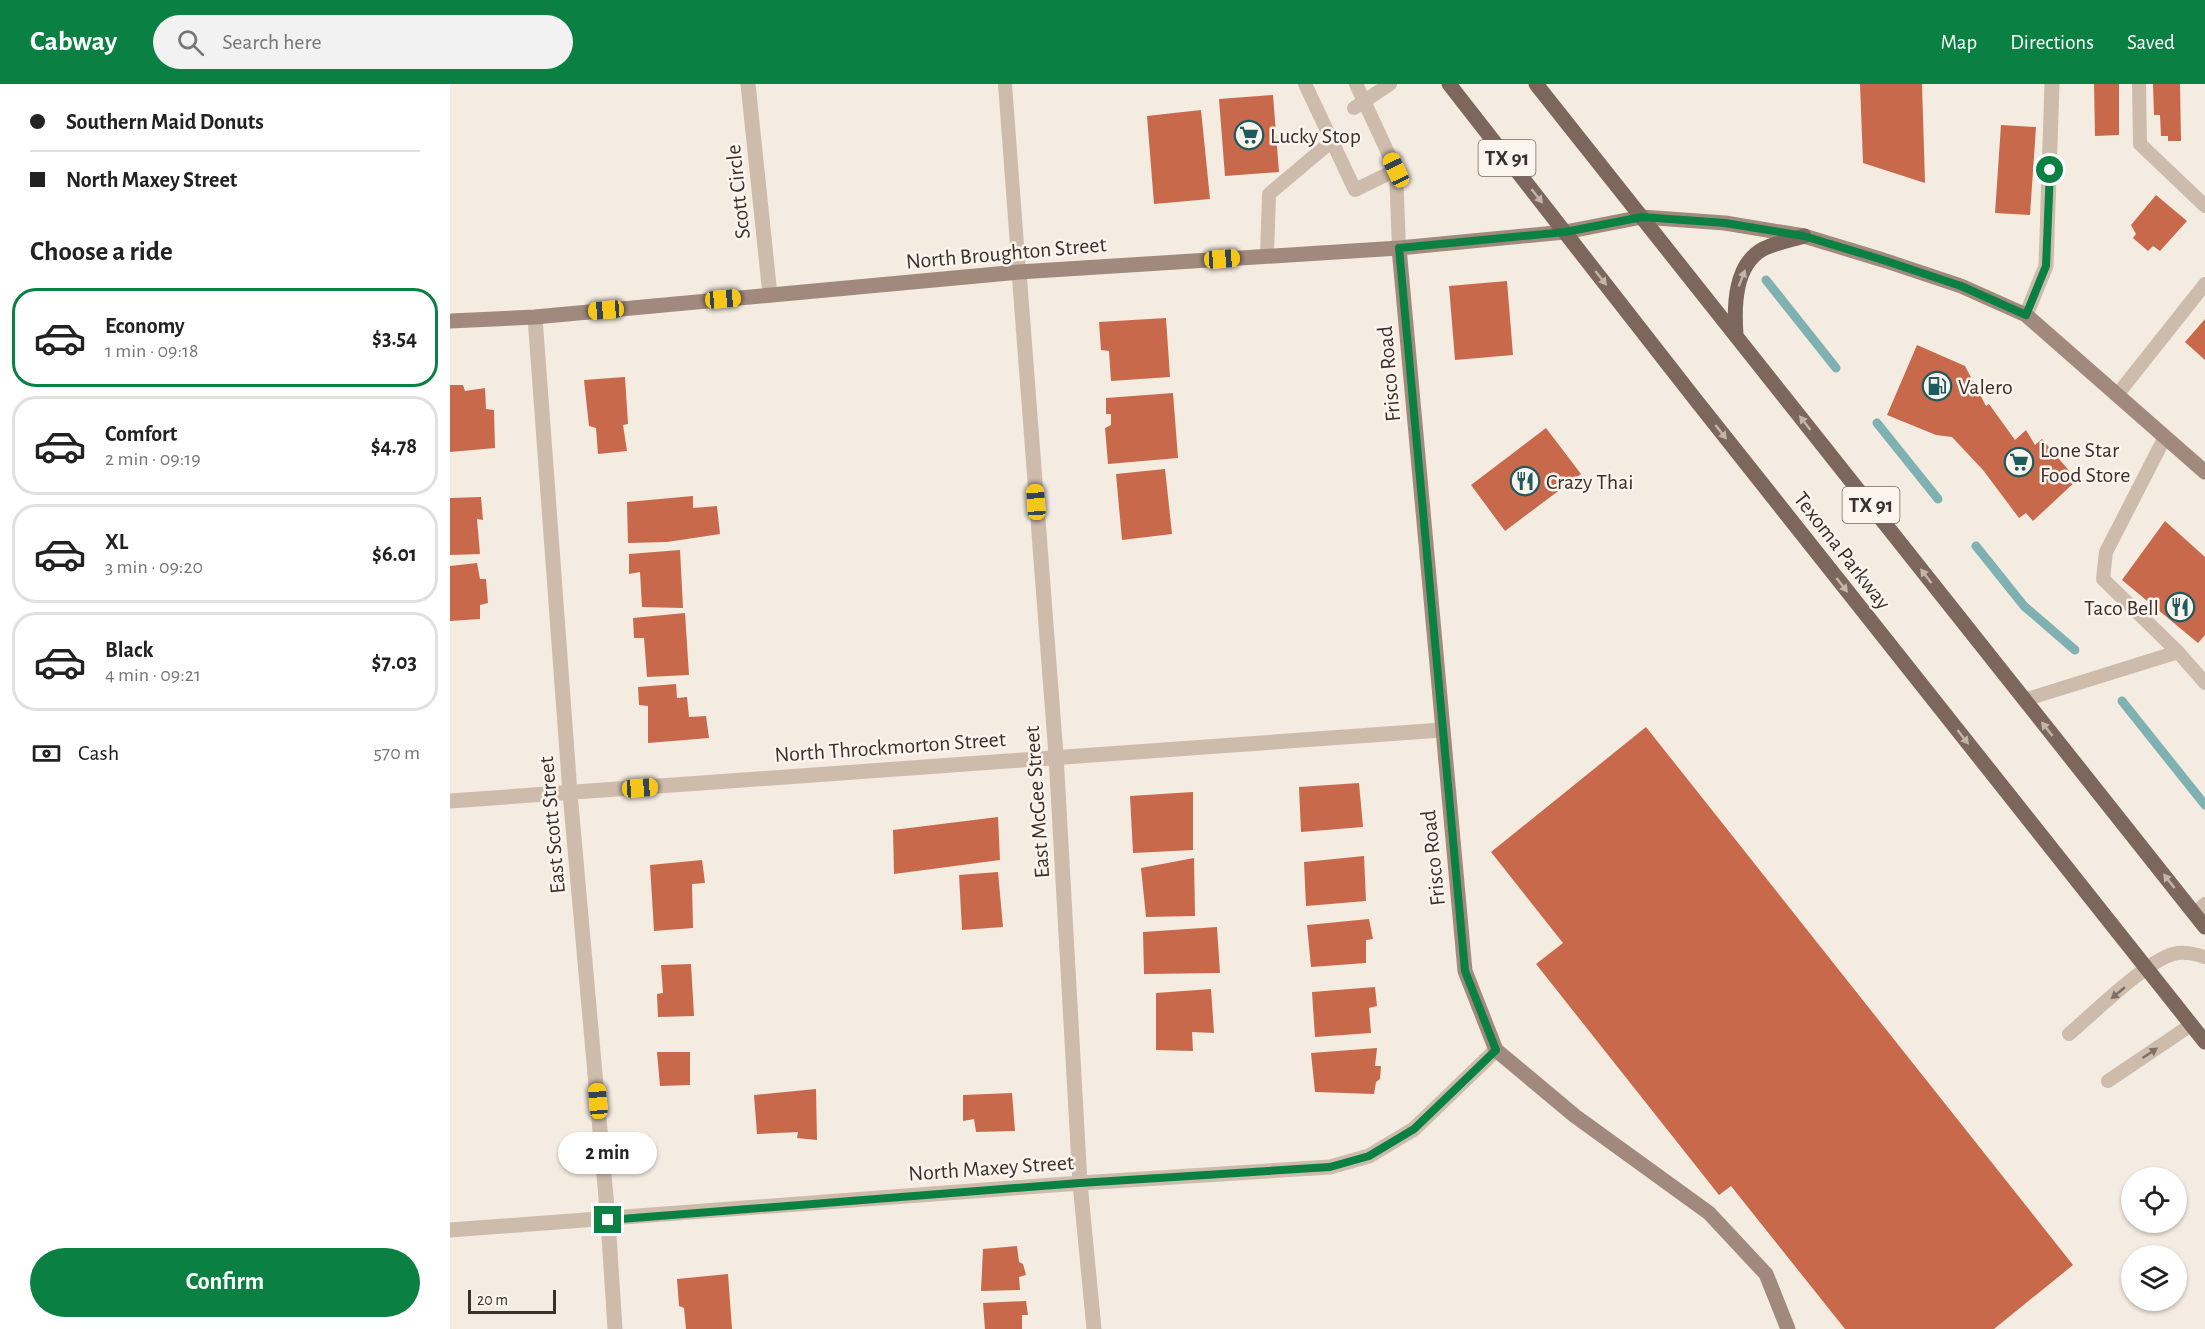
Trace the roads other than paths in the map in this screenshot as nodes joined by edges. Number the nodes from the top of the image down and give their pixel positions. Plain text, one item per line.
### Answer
1 (748, 84) edge
2 (1005, 84) edge
3 (1356, 84) edge
4 (1390, 84) edge
5 (1449, 84) edge
6 (1536, 84) edge
7 (2052, 84) edge
8 (2139, 84) edge
9 (1310, 90) edge
10 (1359, 106) junction
11 (1332, 141) junction
12 (1396, 170) junction
13 (2205, 206) edge
14 (1642, 217) junction
15 (1565, 232) junction
16 (1804, 236) junction
17 (1399, 248) junction
18 (1267, 256) junction
19 (1019, 272) junction
20 (2205, 284) edge
21 (770, 295) junction
22 (2026, 315) junction
23 (535, 317) junction
24 (450, 321) edge
25 (1736, 335) junction
26 (2117, 395) junction
27 (2165, 437) junction
28 (2205, 472) edge
29 (2178, 652) junction
30 (2205, 683) edge
31 (2024, 700) junction
32 (1442, 730) junction
33 (1056, 755) junction
34 (570, 793) junction
35 (450, 801) edge
36 (2200, 909) edge
37 (2205, 927) edge
38 (2205, 957) edge
39 (2147, 969) junction
40 (2191, 1025) junction
41 (2069, 1034) dead end
42 (2205, 1042) edge
43 (1496, 1050) junction
44 (2108, 1081) dead end
45 (1080, 1183) junction
46 (608, 1220) junction
47 (450, 1230) edge
48 (615, 1329) edge
49 (1094, 1329) edge
50 (1788, 1329) edge

1 - 21 street, Scott Circle
2 - 19 lane
3 - 10 lane
4 - 10 lane
5 -> 15 main road, Texoma Parkway / TX 91
6 - 14 main road, TX 91
7 - 22 street
8 - 13 lane
9 - 11 lane
10 - 12 lane
11 - 12 lane
11 - 18 lane
12 - 17 lane
14 - 15 street, North Broughton Street
14 - 16 street, North Broughton Street
14 - 25 main road, TX 91
15 - 17 street, North Broughton Street
15 -> 39 main road, Texoma Parkway / TX 91
16 - 22 street, North Broughton Street
25 -> 16 main road
17 - 18 street, North Broughton Street
17 - 32 street, Frisco Road
18 - 19 street, North Broughton Street
19 - 21 street, North Broughton Street
19 - 33 street, East McGee Street
20 - 26 lane
21 - 23 street, North Broughton Street
22 - 26 street, North Broughton Street
23 - 24 street, North Broughton Street
23 - 34 street, East Scott Street
31 -> 25 main road, TX 91
26 - 27 street, North Broughton Street
27 - 28 street, North Broughton Street
27 - 29 lane
29 - 30 lane
29 - 31 lane
36 -> 31 main road, TX 91
32 - 33 street, North Throckmorton Street
32 - 43 street, Frisco Road
33 - 34 street, North Throckmorton Street
33 - 45 street, East McGee Street
34 - 35 street, North Throckmorton Street
34 - 46 street, East Scott Street
36 - 37 main road, TX 91
38 - 39 lane
39 - 40 main road, Texoma Parkway / TX 91
39 -> 41 lane
40 - 42 main road, Texoma Parkway / TX 91
44 -> 40 lane
43 - 45 street, North Maxey Street
43 - 50 street, Frisco Road
45 - 46 street, North Maxey Street
45 - 49 street, East McGee Street
46 - 47 street, North Maxey Street
46 - 48 street, East Scott Street

